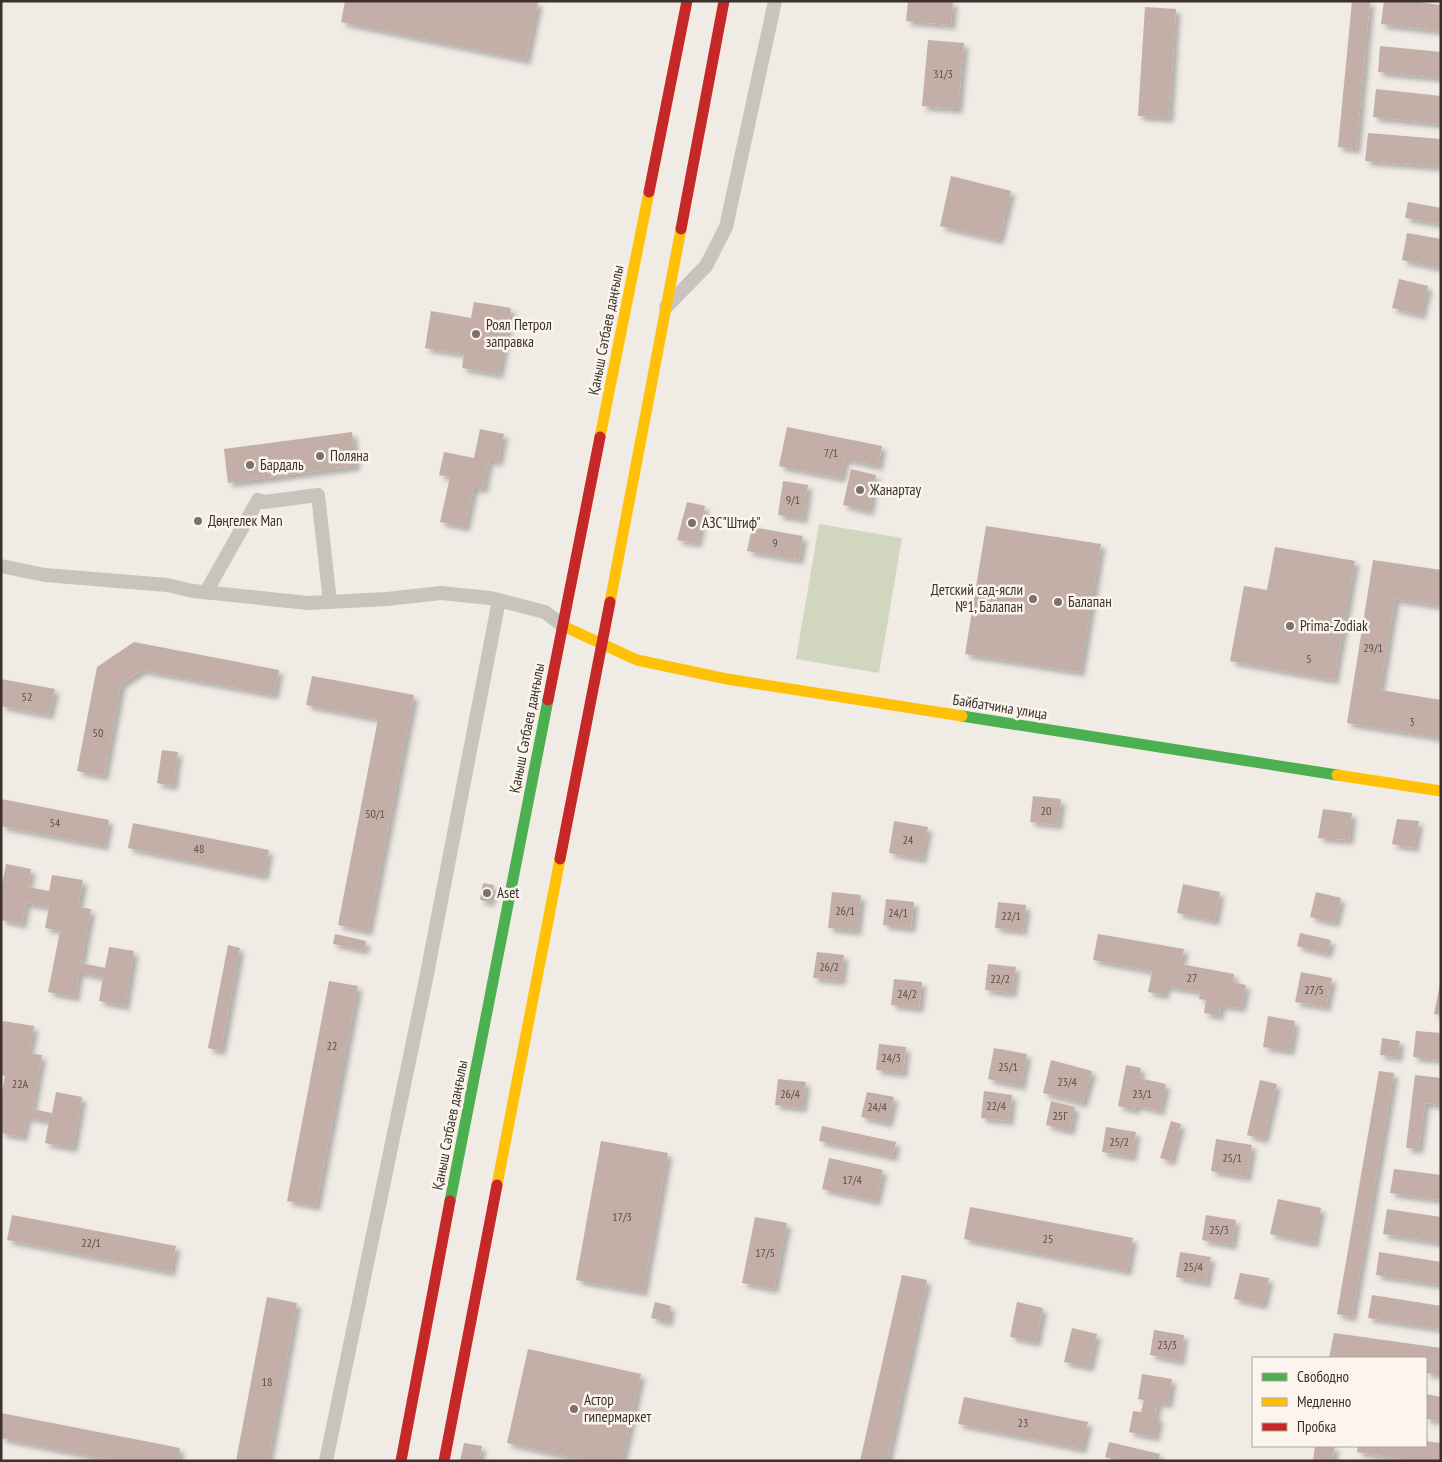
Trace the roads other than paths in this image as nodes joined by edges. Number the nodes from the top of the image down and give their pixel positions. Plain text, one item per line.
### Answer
1 (687, 1) edge
2 (724, 1) edge
3 (775, 1) edge
4 (665, 308) junction
5 (1, 566) edge
6 (206, 592) junction
7 (499, 600) junction
8 (330, 602) junction
9 (563, 626) junction
10 (601, 644) junction
11 (1441, 791) edge
12 (326, 1461) edge
13 (401, 1461) edge
14 (444, 1461) edge

1 - 9 main road, Қаныш Сәтбаев даңғылы
2 - 4 main road
3 - 4 street
4 - 10 main road
5 - 6 street
6 - 8 street
6 - 8 street
7 - 8 street
7 - 9 street
7 - 12 street
9 - 10 main road, Байбатчина улица
9 - 13 main road, Қаныш Сәтбаев даңғылы
10 - 11 main road, Байбатчина улица
10 - 14 main road

